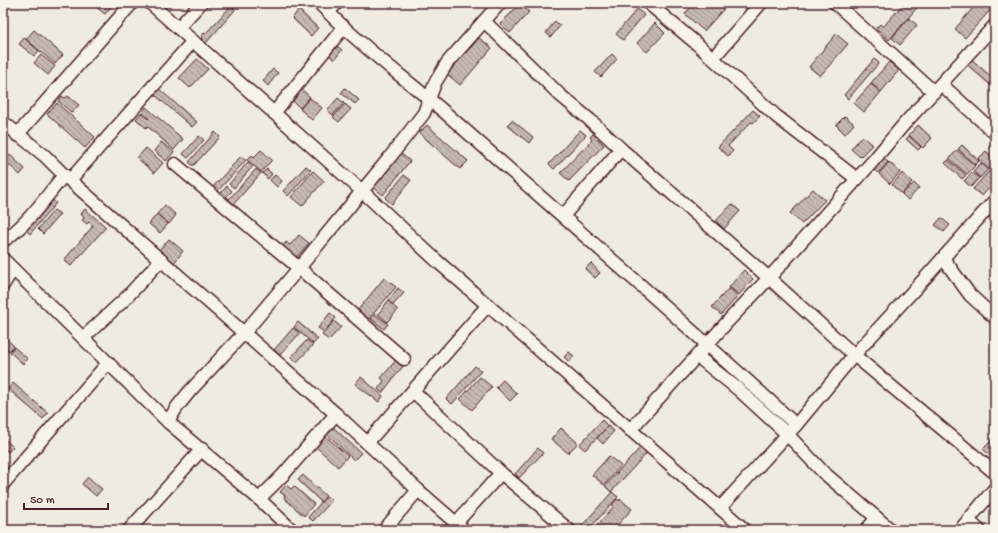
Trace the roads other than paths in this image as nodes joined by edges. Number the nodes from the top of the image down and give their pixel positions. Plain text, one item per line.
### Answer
1 (132, 3) edge
2 (150, 3) edge
3 (201, 3) edge
4 (319, 3) edge
5 (337, 3) edge
6 (500, 3) edge
7 (648, 3) edge
8 (761, 3) edge
9 (835, 3) edge
10 (328, 12) junction
11 (484, 21) junction
12 (995, 24) edge
13 (178, 28) junction
14 (343, 28) junction
15 (193, 41) junction
16 (713, 58) junction
17 (937, 88) junction
18 (430, 99) junction
19 (274, 113) junction
20 (3, 122) edge
21 (995, 133) edge
22 (17, 135) junction
23 (621, 149) junction
24 (175, 164) dead end
25 (67, 177) junction
26 (857, 179) junction
27 (362, 191) junction
28 (995, 200) edge
29 (563, 216) junction
30 (3, 241) edge
31 (3, 258) edge
32 (943, 258) junction
33 (161, 260) junction
34 (13, 268) junction
35 (299, 268) junction
36 (769, 278) junction
37 (3, 285) edge
38 (488, 306) junction
39 (995, 318) edge
40 (244, 333) junction
41 (84, 337) junction
42 (708, 344) junction
43 (854, 355) junction
44 (697, 356) junction
45 (404, 359) dead end
46 (108, 363) junction
47 (413, 391) junction
48 (336, 414) junction
49 (168, 422) junction
50 (796, 424) junction
51 (630, 430) junction
52 (787, 434) junction
53 (367, 443) junction
54 (202, 449) junction
55 (501, 473) junction
56 (995, 473) edge
57 (3, 484) edge
58 (995, 488) edge
59 (418, 490) junction
60 (259, 499) junction
61 (720, 508) junction
62 (877, 518) junction
63 (968, 520) junction
64 (460, 526) edge
65 (289, 529) edge
66 (129, 530) edge
67 (384, 530) edge
68 (569, 530) edge
69 (745, 530) edge
70 (866, 530) edge
71 (892, 530) edge
72 (960, 530) edge
73 (979, 530) edge

1 - 22 street
2 - 13 street
3 - 13 street
4 - 10 street
5 - 10 street
6 - 11 street
7 - 16 street
8 - 16 street
9 - 17 street
10 - 14 street
11 - 18 street
11 - 23 street
12 - 17 street
13 - 15 street
14 - 18 street
14 - 19 street
15 - 19 street
15 - 25 street
16 - 26 street
17 - 21 street
17 - 26 street
18 - 27 street
18 - 29 street
19 - 27 street
20 - 22 street
22 - 25 street
23 - 29 street
23 - 36 street
24 - 35 street
25 - 30 street
25 - 33 street
26 - 36 street
27 - 35 street
27 - 38 street
28 - 32 street
29 - 42 street
31 - 34 street
32 - 39 street
32 - 43 street
33 - 40 street
33 - 41 street
34 - 37 street
34 - 41 street
35 - 40 street
35 - 45 street
36 - 42 street
36 - 43 street
38 - 47 street
38 - 51 street
40 - 48 street
40 - 49 street
41 - 46 street
42 - 44 street
42 - 50 street
43 - 50 street
43 - 56 street
44 - 51 street
44 - 52 street
46 - 49 street
46 - 57 street
47 - 53 street
47 - 55 street
48 - 53 street
48 - 60 street
49 - 54 street
50 - 52 street
51 - 61 street
52 - 61 street
52 - 62 street
53 - 59 street
54 - 60 street
54 - 66 street
55 - 64 street
55 - 68 street
58 - 63 street
59 - 64 street
59 - 67 street
60 - 65 street
61 - 69 street
62 - 70 street
62 - 71 street
63 - 72 street
63 - 73 street

